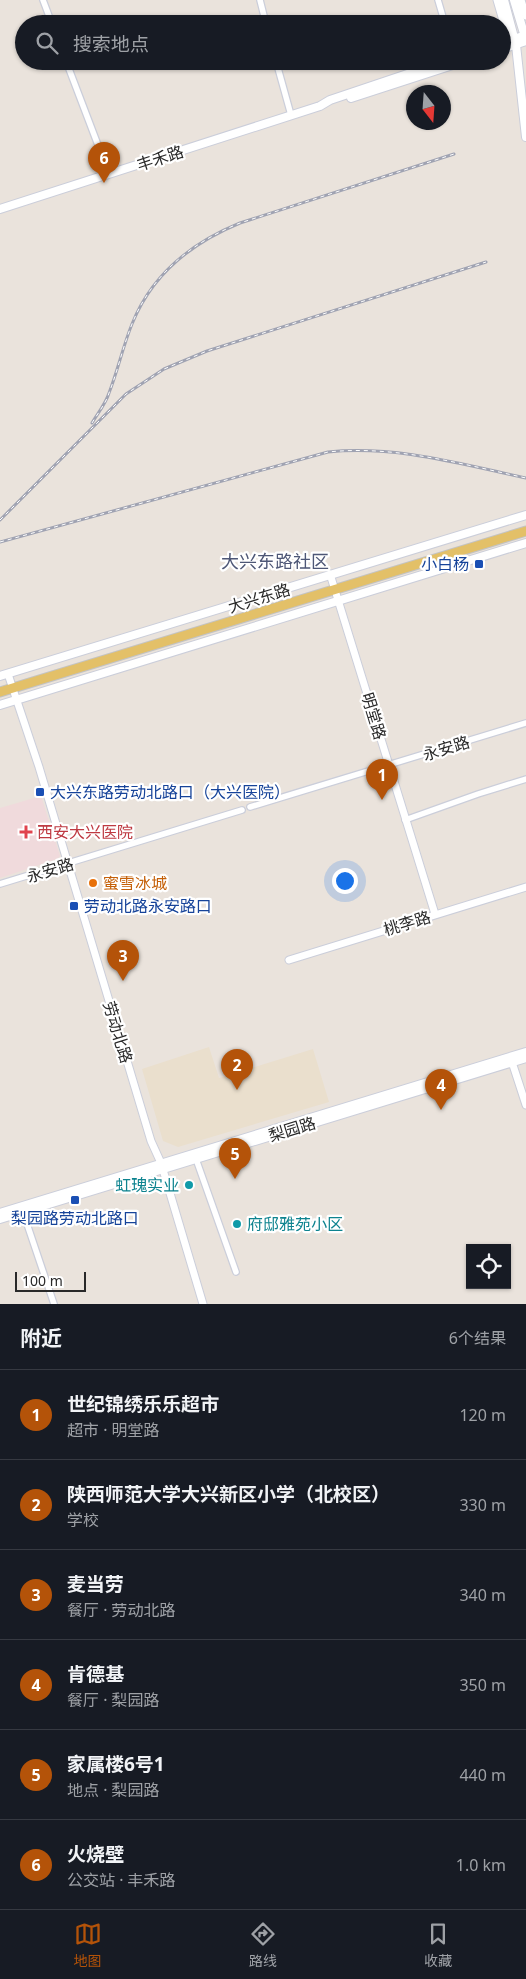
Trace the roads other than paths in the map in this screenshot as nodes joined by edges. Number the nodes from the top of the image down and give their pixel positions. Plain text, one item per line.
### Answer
1 (43, 0) edge
2 (260, 0) edge
3 (438, 0) edge
4 (497, 0) edge
5 (504, 0) edge
6 (514, 0) edge
7 (521, 0) edge
8 (49, 15) edge
9 (264, 15) edge
10 (443, 15) edge
11 (501, 15) edge
12 (508, 15) edge
13 (526, 18) edge
14 (511, 27) edge
15 (511, 35) edge
16 (526, 38) edge
17 (511, 42) edge
18 (515, 42) junction
19 (511, 44) edge
20 (69, 70) edge
21 (278, 70) edge
22 (419, 70) edge
23 (437, 70) edge
24 (320, 106) junction
25 (291, 115) junction
26 (526, 137) edge
27 (109, 174) junction
28 (0, 209) edge
29 (526, 515) edge
30 (526, 526) edge
31 (526, 531) edge
32 (526, 543) edge
33 (330, 574) junction
34 (335, 588) junction
35 (338, 601) junction
36 (4, 675) edge
37 (12, 686) junction
38 (0, 688) edge
39 (0, 692) edge
40 (16, 700) junction
41 (0, 705) edge
42 (526, 723) edge
43 (389, 766) junction
44 (526, 779) edge
45 (250, 807) dead end
46 (242, 810) dead end
47 (406, 820) junction
48 (67, 864) junction
49 (0, 884) edge
50 (526, 887) edge
51 (435, 914) junction
52 (289, 960) dead end
53 (526, 1052) edge
54 (526, 1058) edge
55 (512, 1059) junction
56 (526, 1105) edge
57 (196, 1159) junction
58 (161, 1166) junction
59 (0, 1212) edge
60 (23, 1212) junction
61 (0, 1219) edge
62 (236, 1272) dead end
63 (54, 1304) edge
64 (203, 1304) edge

1 - 8 street
2 - 9 street
3 - 10 street
4 - 11 street
5 - 12 main road
6 - 16 main road
7 - 13 street
13 - 16 street
14 - 18 main road
15 - 18 street
16 - 18 main road
17 - 18 main road
18 - 19 main road
18 - 26 main road
20 - 27 street
21 - 25 street
22 - 24 main road, 丰禾路
23 - 24 main road, 丰禾路
24 - 25 main road, 丰禾路
25 - 27 main road, 丰禾路
27 - 28 main road, 丰禾路
29 - 33 main road
30 - 34 main road, 大兴东路
31 - 34 main road, 大兴东路
32 - 35 main road
33 - 34 street, 明堂路
33 - 36 main road
34 - 35 street, 明堂路
34 - 37 main road, 大兴东路
35 - 40 main road
35 - 43 street, 明堂路
36 - 37 street, 劳动北路
37 - 38 main road, 大兴东路
37 - 39 main road, 大兴东路
37 - 40 street, 劳动北路
40 - 41 main road
40 - 48 street, 劳动北路
42 - 43 street, 永安路
43 - 45 street, 永安路
43 - 47 street, 明堂路
44 - 47 street
46 - 48 street, 永安路
47 - 51 street, 明堂路
48 - 49 street, 永安路
48 - 58 street, 劳动北路
50 - 51 street, 桃李路
51 - 52 street, 桃李路
53 - 55 main road, 梨园路
54 - 55 main road, 梨园路
55 - 56 street
55 - 57 main road, 梨园路
55 - 58 main road, 梨园路
57 - 58 main road, 梨园路
57 - 62 street
58 - 59 main road, 梨园路
58 - 60 main road, 梨园路
58 - 64 street, 劳动北路
60 - 61 main road, 梨园路
60 - 63 street

